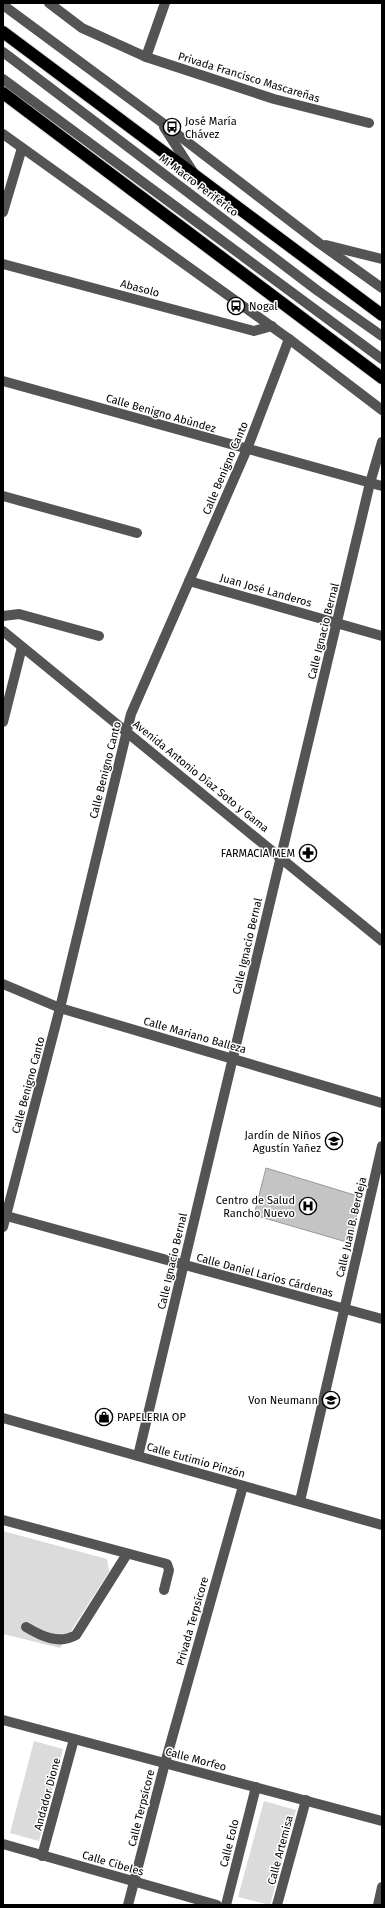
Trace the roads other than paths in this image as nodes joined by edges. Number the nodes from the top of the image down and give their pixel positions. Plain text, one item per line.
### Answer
1 (49, 3) edge
2 (165, 3) edge
3 (3, 5) edge
4 (3, 32) edge
5 (3, 52) edge
6 (146, 57) junction
7 (3, 79) edge
8 (3, 93) edge
9 (160, 121) junction
10 (368, 123) dead end
11 (3, 134) edge
12 (22, 148) junction
13 (194, 174) junction
14 (3, 212) edge
15 (319, 243) junction
16 (382, 259) edge
17 (3, 264) edge
18 (382, 288) edge
19 (382, 315) edge
20 (272, 326) junction
21 (382, 336) edge
22 (289, 339) junction
23 (382, 360) edge
24 (382, 378) edge
25 (3, 381) edge
26 (382, 410) edge
27 (382, 442) edge
28 (247, 449) junction
29 (370, 483) junction
30 (382, 486) edge
31 (3, 496) edge
32 (137, 533) dead end
33 (189, 581) junction
34 (3, 616) edge
35 (337, 623) junction
36 (3, 631) edge
37 (99, 636) dead end
38 (382, 636) edge
39 (22, 647) junction
40 (3, 722) edge
41 (127, 731) junction
42 (280, 856) junction
43 (382, 941) edge
44 (3, 984) edge
45 (60, 1008) junction
46 (233, 1059) junction
47 (382, 1103) edge
48 (382, 1146) edge
49 (4, 1216) edge
50 (3, 1227) edge
51 (184, 1266) junction
52 (344, 1309) junction
53 (382, 1319) edge
54 (3, 1418) edge
55 (138, 1456) junction
56 (243, 1486) junction
57 (300, 1502) junction
58 (3, 1520) edge
59 (382, 1525) edge
60 (127, 1554) junction
61 (164, 1590) dead end
62 (26, 1627) dead end
63 (3, 1720) edge
64 (74, 1739) junction
65 (165, 1763) junction
66 (256, 1787) junction
67 (306, 1800) junction
68 (382, 1821) edge
69 (3, 1844) edge
70 (42, 1856) junction
71 (134, 1882) junction
72 (382, 1887) edge
73 (128, 1905) edge
74 (217, 1905) edge
75 (226, 1905) edge
76 (277, 1905) edge
77 (378, 1905) edge

1 - 6 street, Privada Francisco Mascareñas
2 - 6 street
3 - 9 street
4 - 13 highway
5 - 21 street, Mi Macro Periférico
6 - 10 street, Privada Francisco Mascareñas
7 - 23 street
8 - 24 highway
9 - 13 street
9 - 15 street
11 - 12 street
12 - 14 street
12 - 20 street
13 - 19 highway
15 - 16 street
15 - 18 street
17 - 20 street, Abasolo
20 - 22 street
22 - 26 street
22 - 28 street, Calle Benigno Canto
25 - 28 street, Calle Benigno Abùndez
27 - 29 street, Calle Ignacio Bernal
28 - 29 street, Calle Benigno Abùndez
28 - 33 street, Calle Benigno Canto
29 - 30 street, Calle Benigno Abùndez
29 - 35 street, Calle Ignacio Bernal
31 - 32 street
33 - 35 street, Juan José Landeros
33 - 41 street, Calle Benigno Canto
34 - 37 street
35 - 38 street, Juan José Landeros
35 - 42 street, Calle Ignacio Bernal
36 - 39 street, Avenida Antonio Díaz Soto y Gama
39 - 40 street
39 - 41 street, Avenida Antonio Díaz Soto y Gama
41 - 42 street, Avenida Antonio Díaz Soto y Gama
41 - 45 street, Calle Benigno Canto
42 - 43 street, Avenida Antonio Díaz Soto y Gama
42 - 46 street, Calle Ignacio Bernal
44 - 45 street, Calle Mariano Balleza
45 - 46 street, Calle Mariano Balleza
45 - 49 street, Calle Benigno Canto
46 - 47 street, Calle Mariano Balleza
46 - 51 street, Calle Ignacio Bernal
48 - 52 street, Calle Juan B. Berdeja
49 - 50 street, Calle Benigno Canto
49 - 51 street, Calle Daniel Larios Cárdenas
51 - 52 street, Calle Daniel Larios Cárdenas
51 - 55 street, Calle Ignacio Bernal
52 - 53 street, Calle Daniel Larios Cárdenas
52 - 57 street, Calle Juan B. Berdeja
54 - 55 street, Calle Eutimio Pinzón
55 - 56 street, Calle Eutimio Pinzón
56 - 57 street, Calle Eutimio Pinzón
56 - 65 street, Privada Terpsícore
57 - 59 street, Calle Eutimio Pinzón
58 - 60 street
60 - 61 street
60 - 62 street
63 - 64 street, Calle Morfeo
64 - 65 street, Calle Morfeo
64 - 70 street, Andador Dione
65 - 66 street, Calle Morfeo
65 - 71 street, Calle Terpsícore
66 - 67 street, Calle Morfeo
66 - 75 street, Calle Eolo
67 - 68 street, Calle Morfeo
67 - 76 street, Calle Artemisa
69 - 70 street, Calle Cibeles
70 - 71 street, Calle Cibeles
71 - 73 street, Calle Terpsícore
71 - 74 street, Calle Cibeles
72 - 77 street

